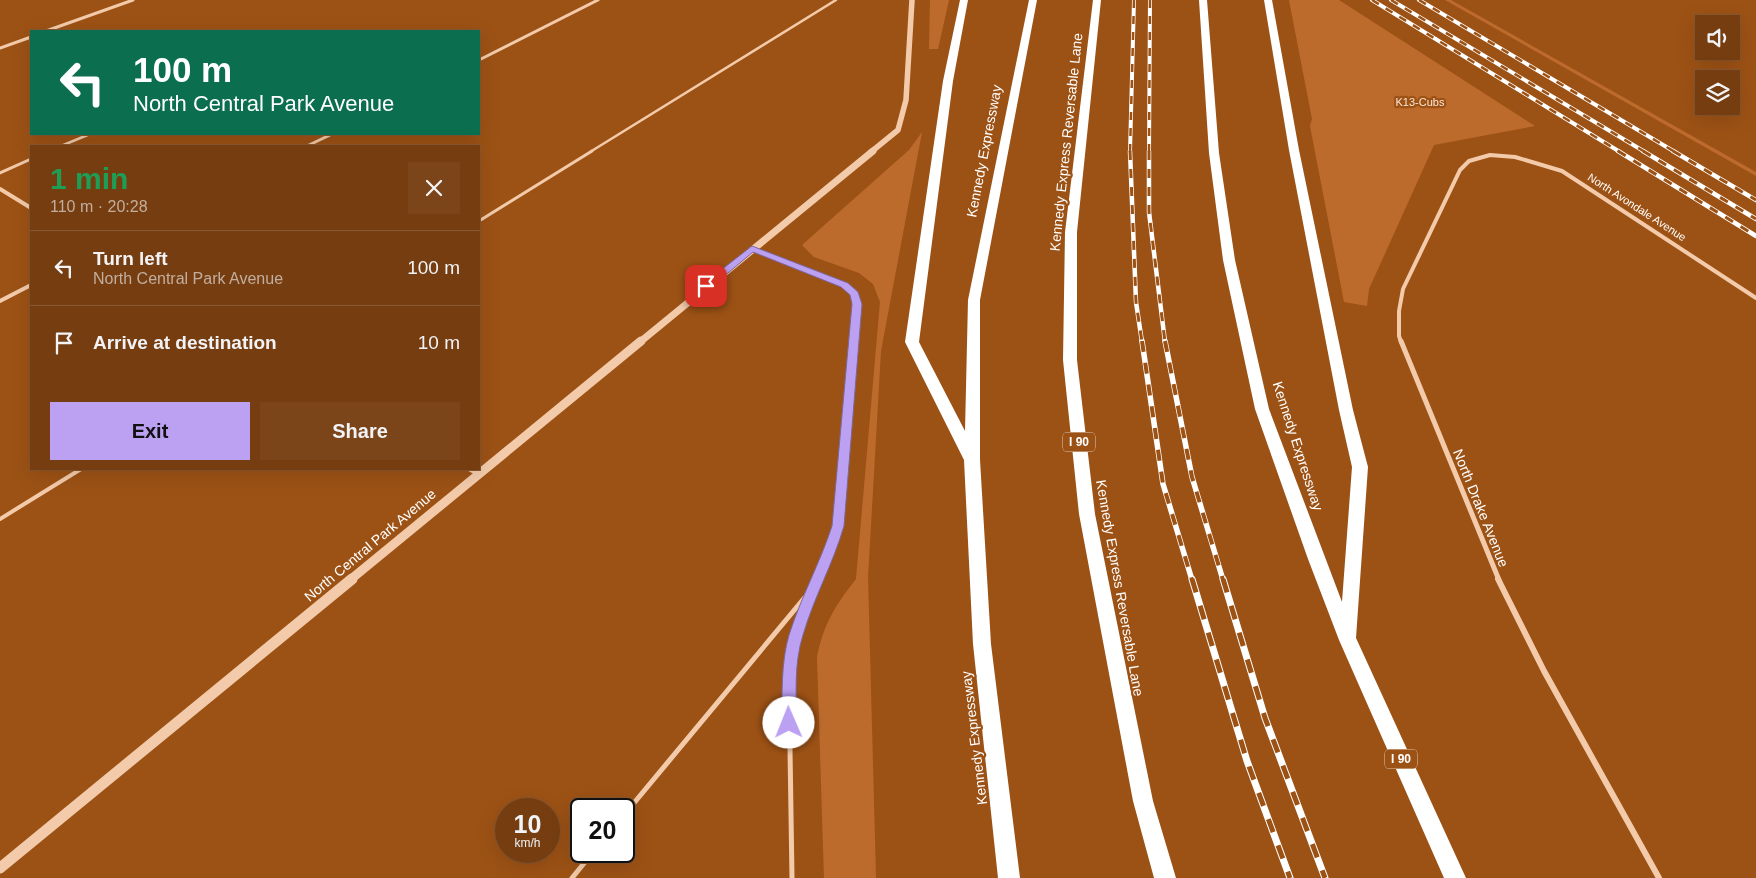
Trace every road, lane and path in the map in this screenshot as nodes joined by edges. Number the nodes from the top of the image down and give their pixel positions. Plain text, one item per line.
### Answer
1 (133, 0) edge
2 (598, 0) edge
3 (836, 0) edge
4 (912, 0) edge
5 (964, 0) edge
6 (1033, 0) edge
7 (1097, 0) edge
8 (1203, 0) edge
9 (1268, 0) edge
10 (49, 30) edge
11 (30, 37) edge
12 (0, 48) edge
13 (480, 59) edge
14 (88, 135) edge
15 (330, 135) edge
16 (63, 145) edge
17 (309, 145) edge
18 (1498, 156) joint
19 (30, 159) edge
20 (0, 173) edge
21 (0, 189) edge
22 (30, 207) edge
23 (480, 220) edge
24 (752, 249) junction
25 (30, 286) edge
26 (1756, 298) edge
27 (0, 301) edge
28 (972, 460) junction
29 (480, 466) edge
30 (78, 470) edge
31 (474, 471) edge
32 (0, 519) edge
33 (814, 586) junction
34 (1348, 640) junction
35 (635, 802) edge
36 (584, 863) edge
37 (0, 868) edge
38 (572, 878) edge
39 (792, 878) edge
40 (1009, 878) edge
41 (1165, 878) edge
42 (1455, 878) edge
43 (1659, 878) edge

1 - 10 street
2 - 13 street
3 - 23 lane
4 - 24 street, North Central Park Avenue
5 - 28 highway
6 - 28 highway, Kennedy Expressway
7 - 41 highway, Kennedy Express Reversable Lane / I 90
8 - 34 highway, Kennedy Expressway / I 90
9 - 34 highway
11 - 12 street
14 - 16 lane
15 - 17 street
18 - 26 street, North Avondale Avenue
18 - 43 street, North Drake Avenue
19 - 20 lane
21 - 22 street
24 - 29 street, North Central Park Avenue
24 - 33 lane
25 - 27 street
28 - 40 highway, Kennedy Expressway
30 - 32 lane
31 - 37 street, North Central Park Avenue
33 - 35 lane
33 - 39 lane
34 - 42 highway, Kennedy Expressway / I 90
36 - 38 lane

